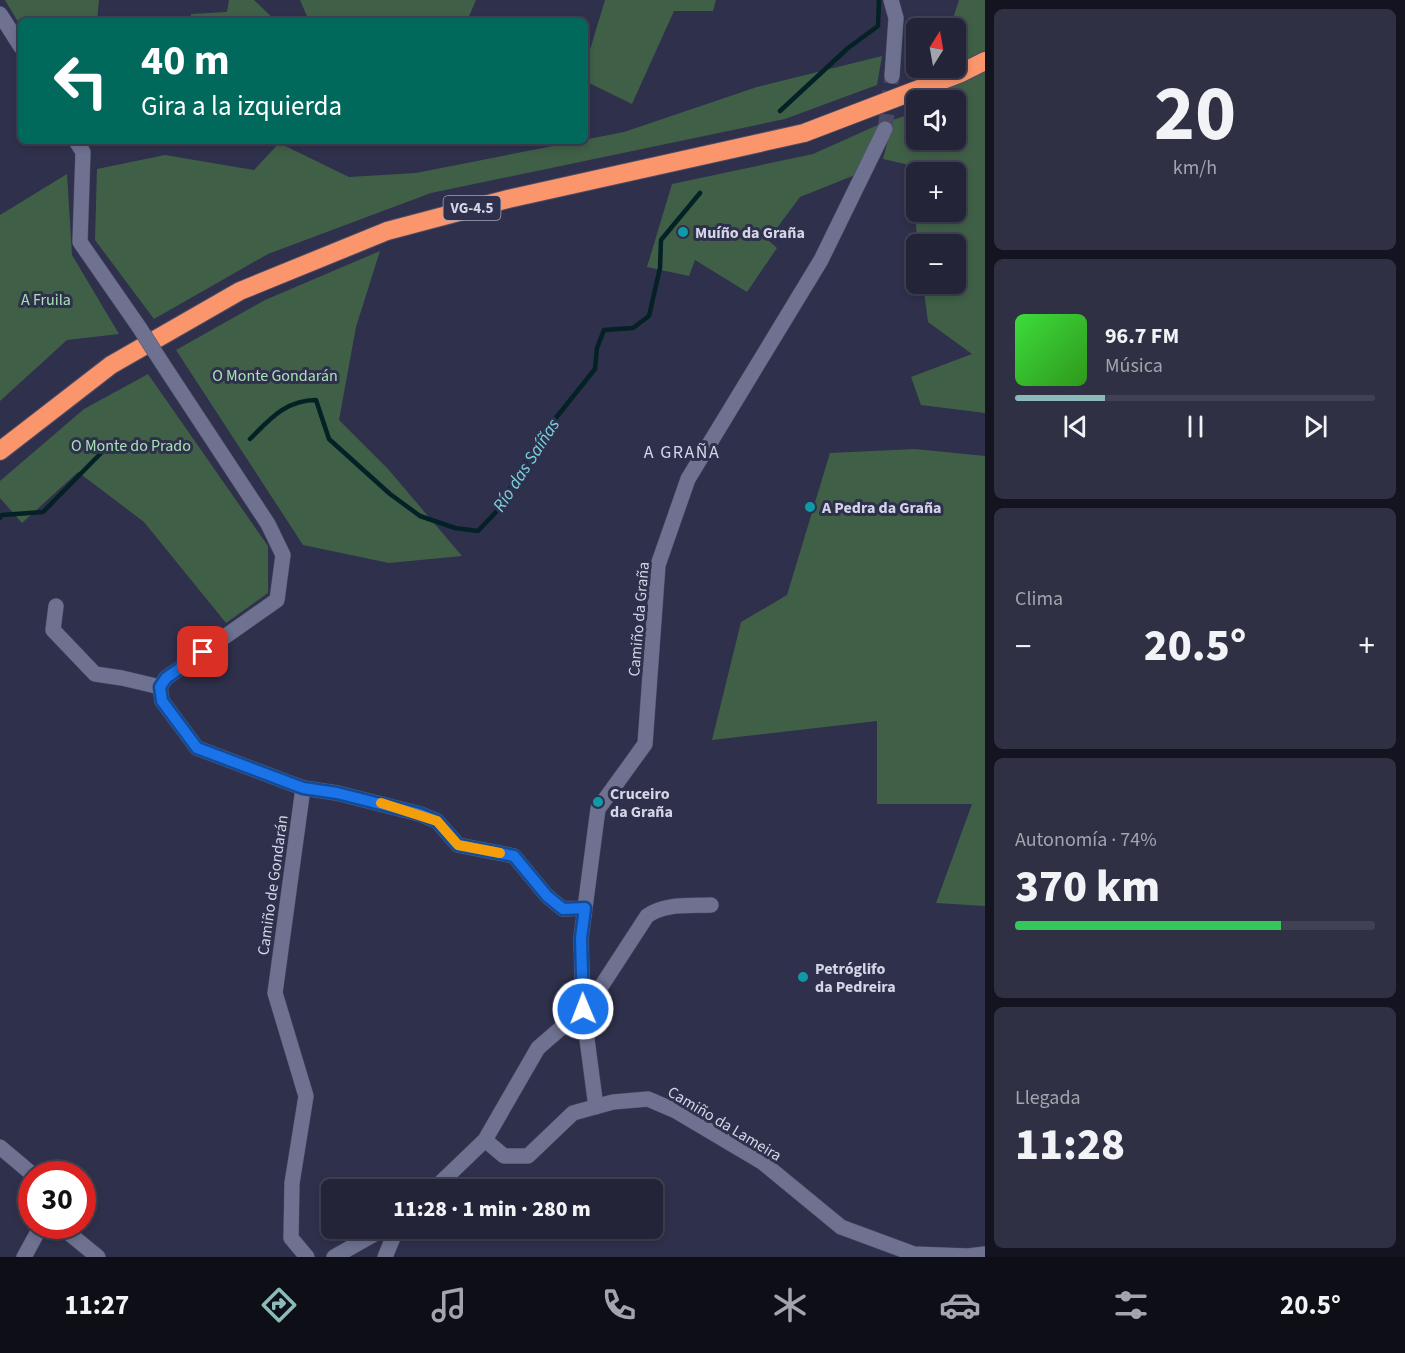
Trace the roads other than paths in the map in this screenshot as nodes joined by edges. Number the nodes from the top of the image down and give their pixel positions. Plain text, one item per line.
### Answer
1 (891, 0) edge
2 (0, 14) edge
3 (18, 43) edge
4 (985, 61) edge
5 (892, 76) tunnel mouth
6 (885, 129) tunnel mouth
7 (78, 144) edge
8 (0, 451) edge
9 (56, 606) dead end
10 (160, 687) junction
11 (303, 788) junction
12 (711, 905) dead end
13 (585, 908) junction
14 (583, 1009) junction
15 (596, 1107) junction
16 (485, 1140) junction
17 (0, 1147) edge
18 (18, 1162) edge
19 (444, 1179) edge
20 (34, 1239) edge
21 (76, 1239) edge
22 (366, 1239) edge
23 (394, 1239) edge
24 (390, 1254) edge
25 (985, 1254) edge
26 (24, 1257) edge
27 (98, 1257) edge
28 (307, 1257) edge
29 (334, 1257) edge

1 - 5 street
2 - 3 street
4 - 8 highway, VG-4.5
6 - 13 street, Camiño da Graña
7 - 10 street, bridge
9 - 10 street
10 - 11 street
11 - 13 street
11 - 28 street, Camiño de Gondarán
12 - 14 street
13 - 14 street, Camiño da Graña
14 - 15 street, Camiño da Graña
14 - 16 street
15 - 16 street, Camiño da Lameira
15 - 25 street, Camiño da Lameira
16 - 19 street
17 - 18 street
20 - 26 street
21 - 27 street
22 - 29 street
23 - 24 street

